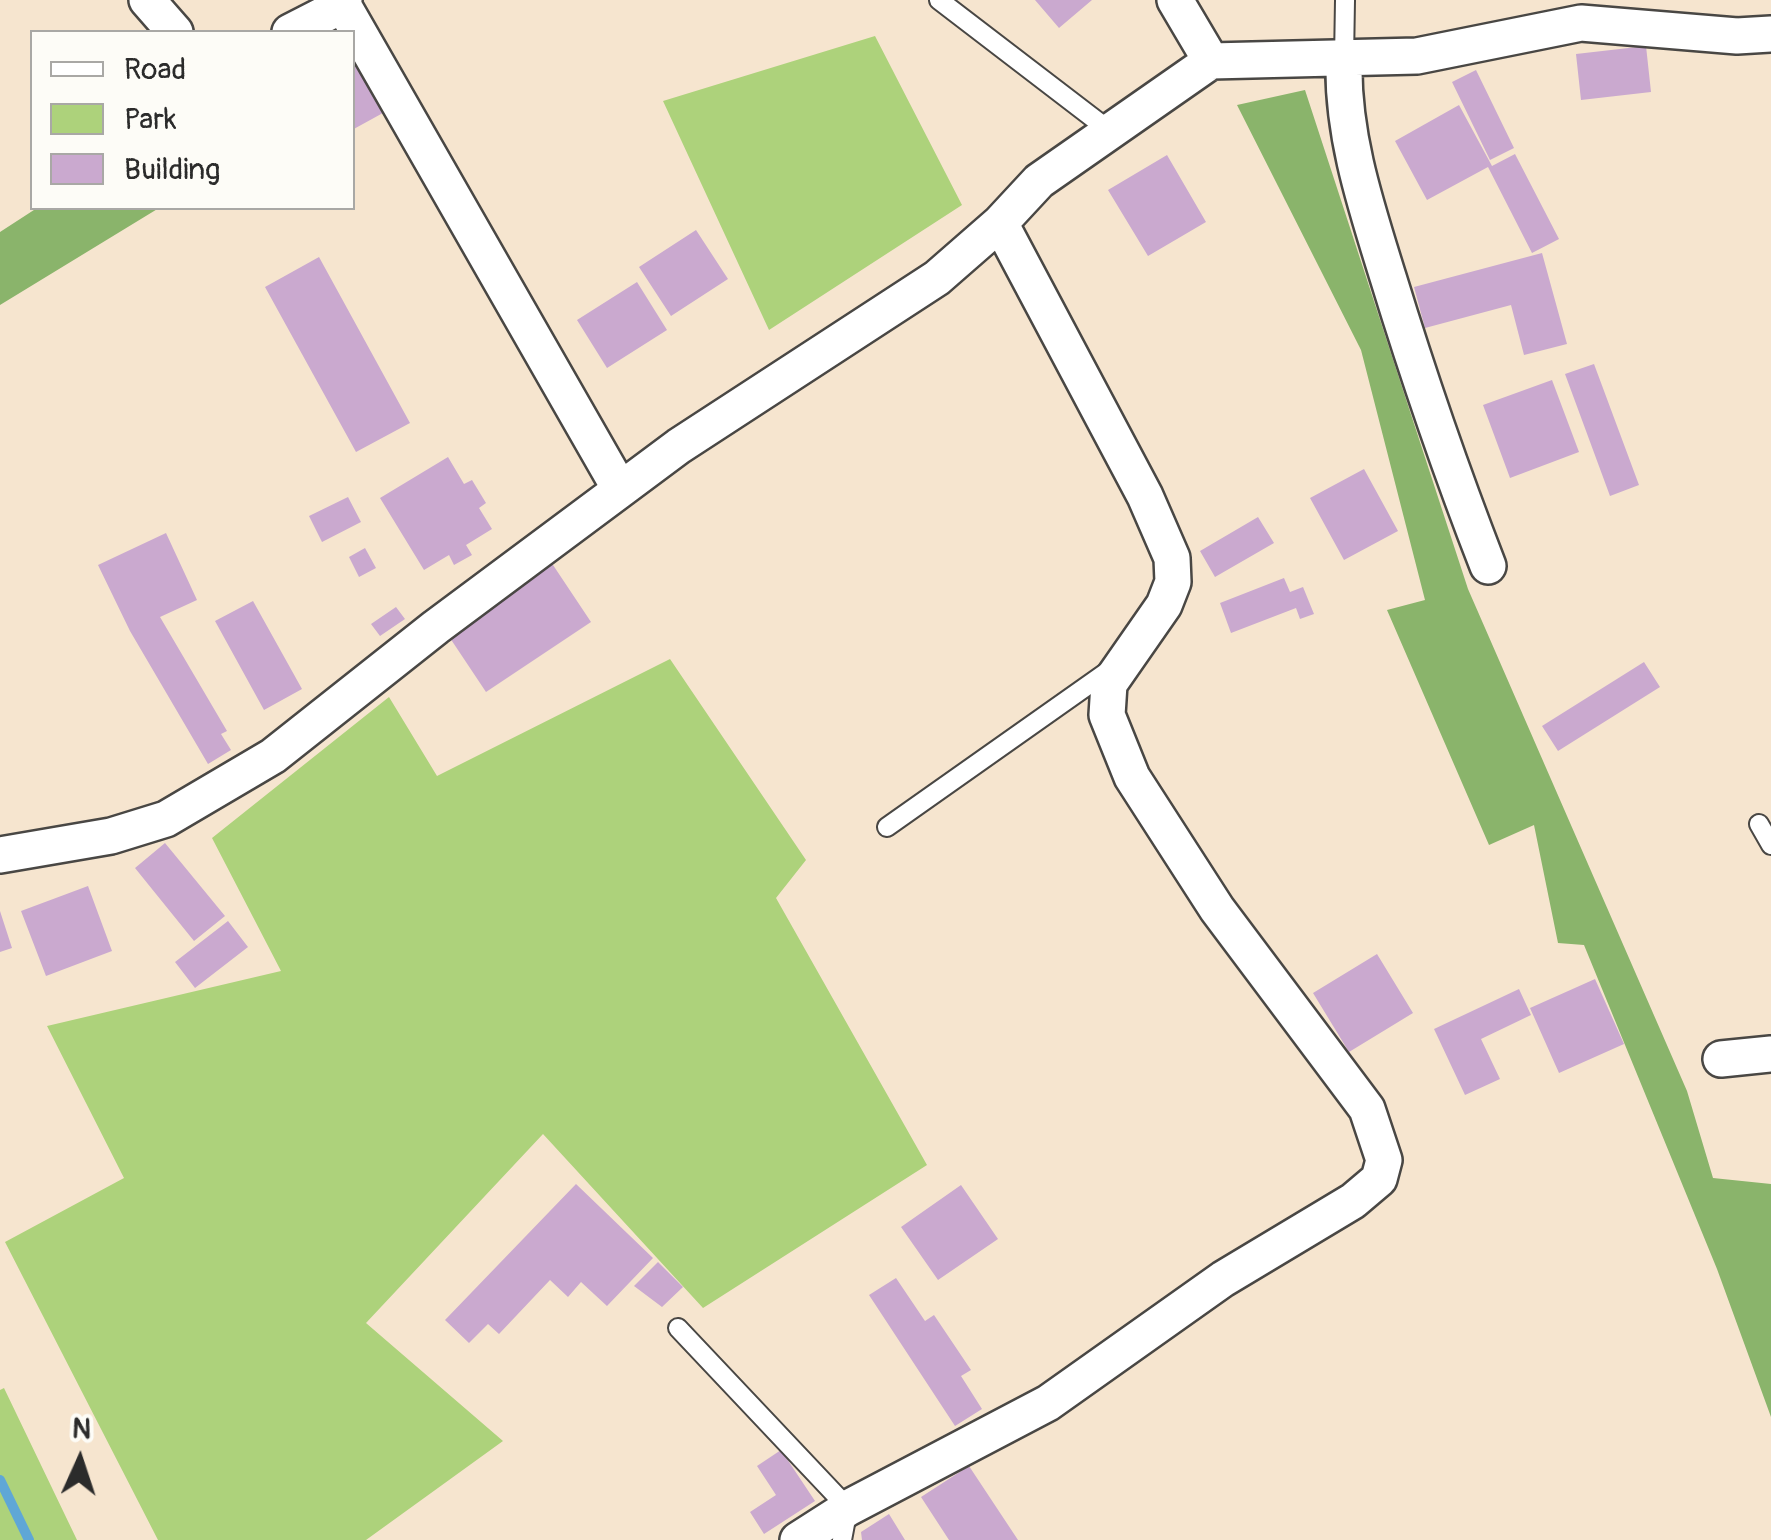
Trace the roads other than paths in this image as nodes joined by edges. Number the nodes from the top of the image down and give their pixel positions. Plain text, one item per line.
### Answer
1 (147, 0) edge
2 (939, 0) edge
3 (1174, 0) edge
4 (1345, 0) edge
5 (344, 3) edge
6 (173, 30) edge
7 (294, 30) edge
8 (1771, 34) edge
9 (1344, 60) junction
10 (1211, 61) junction
11 (1110, 131) junction
12 (1000, 223) junction
13 (620, 488) junction
14 (1488, 566) dead end
15 (1121, 662) junction
16 (1759, 824) dead end
17 (887, 828) dead end
18 (1771, 845) edge
19 (0, 855) edge
20 (1771, 1054) edge
21 (1721, 1059) dead end
22 (678, 1328) dead end
23 (845, 1524) edge
24 (798, 1540) edge

1 - 6 street
2 - 11 lane
3 - 10 street
4 - 9 lane
5 - 7 street
5 - 13 street
8 - 9 street
9 - 10 street
9 - 14 street
10 - 11 street
11 - 12 street
12 - 13 street
12 - 15 street
13 - 19 street
15 - 17 lane
15 - 23 street
16 - 18 lane
20 - 21 street
22 - 23 lane
23 - 24 street

